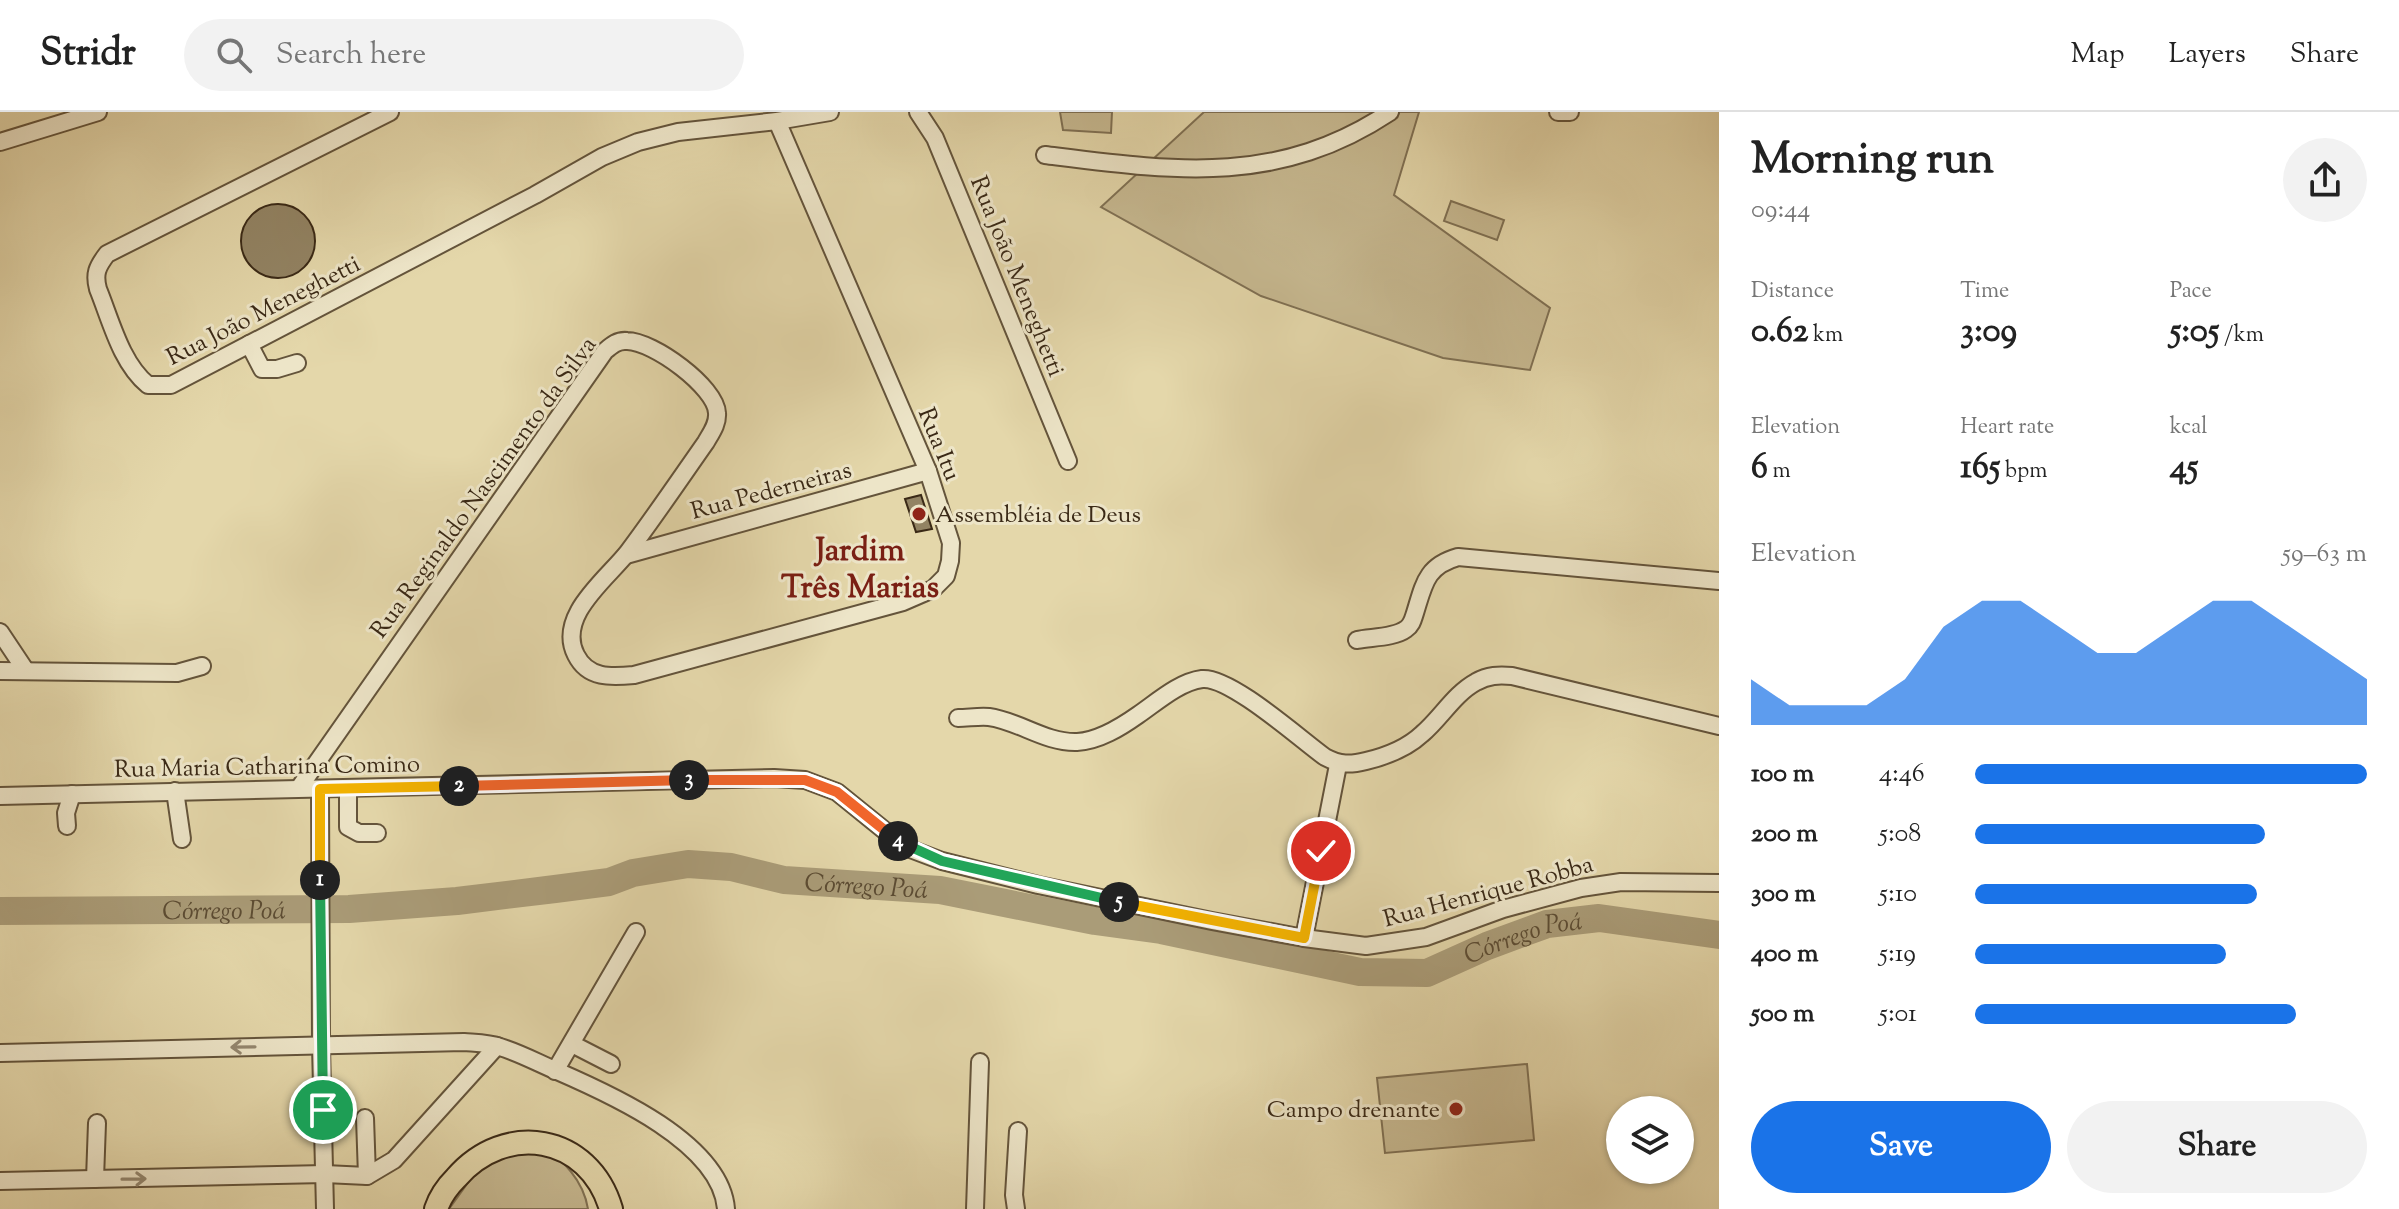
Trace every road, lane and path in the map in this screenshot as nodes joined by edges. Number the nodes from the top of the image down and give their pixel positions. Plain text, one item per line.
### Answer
1 (98, 112) edge
2 (390, 112) edge
3 (830, 112) edge
4 (918, 112) edge
5 (1390, 112) edge
6 (1558, 112) edge
7 (1570, 112) edge
8 (777, 121) junction
9 (0, 142) edge
10 (1045, 155) dead end
11 (249, 344) junction
12 (297, 363) dead end
13 (1068, 461) dead end
14 (928, 471) junction
15 (626, 555) junction
16 (1719, 581) edge
17 (572, 631) joint
18 (0, 632) edge
19 (1357, 640) dead end
20 (202, 666) dead end
21 (0, 671) edge
22 (26, 671) junction
23 (958, 718) dead end
24 (1719, 726) edge
25 (1338, 765) junction
26 (299, 788) junction
27 (348, 788) junction
28 (320, 789) junction
29 (175, 791) junction
30 (72, 794) junction
31 (0, 796) edge
32 (67, 826) dead end
33 (377, 833) dead end
34 (182, 839) dead end
35 (942, 861) joint
36 (1719, 883) edge
37 (636, 932) dead end
38 (1304, 938) junction
39 (572, 1044) junction
40 (321, 1046) junction
41 (497, 1046) junction
42 (0, 1053) edge
43 (980, 1062) dead end
44 (611, 1064) dead end
45 (555, 1071) junction
46 (365, 1118) dead end
47 (97, 1123) dead end
48 (1018, 1131) dead end
49 (325, 1174) junction
50 (367, 1176) junction
51 (95, 1179) junction
52 (0, 1181) edge
53 (325, 1209) edge
54 (436, 1209) edge
55 (611, 1209) edge
56 (726, 1209) edge
57 (975, 1209) edge
58 (1016, 1209) edge

1 - 9 street
2 - 11 street, Rua João Meneghetti
3 - 8 street, Rua João Meneghetti
4 - 13 street, Rua João Meneghetti
5 - 10 street
6 - 7 street
8 - 11 street, Rua João Meneghetti
8 - 14 street, Rua Itu
11 - 12 street
14 - 15 street, Rua Pederneiras
14 - 17 street, Rua Itu
15 - 17 street, Rua Reginaldo Nascimento da Silva
15 - 26 street, Rua Reginaldo Nascimento da Silva
16 - 19 street
18 - 22 street
20 - 22 street
21 - 22 street
23 - 25 street
24 - 25 street
25 - 38 street
26 - 28 street, Rua Maria Catharina Comino
26 - 29 street, Rua Maria Catharina Comino
27 - 28 street, Rua Maria Catharina Comino
27 - 33 street
27 - 35 street, Rua Maria Catharina Comino
28 - 40 street
29 - 30 street, Rua Maria Catharina Comino
29 - 34 street
30 - 31 street, Rua Maria Catharina Comino
30 - 32 street
35 - 38 street, Rua Henrique Robba
36 - 38 street, Rua Henrique Robba
37 - 39 street
39 - 44 street
39 - 45 street
40 - 41 street
40 -> 42 street
40 - 49 street
41 - 45 street
41 - 50 street
43 - 57 street
45 - 56 street
46 - 50 street
47 - 51 street
48 - 58 street
49 - 50 street
51 -> 49 street
49 - 53 street
51 - 52 street
54 - 55 main road

